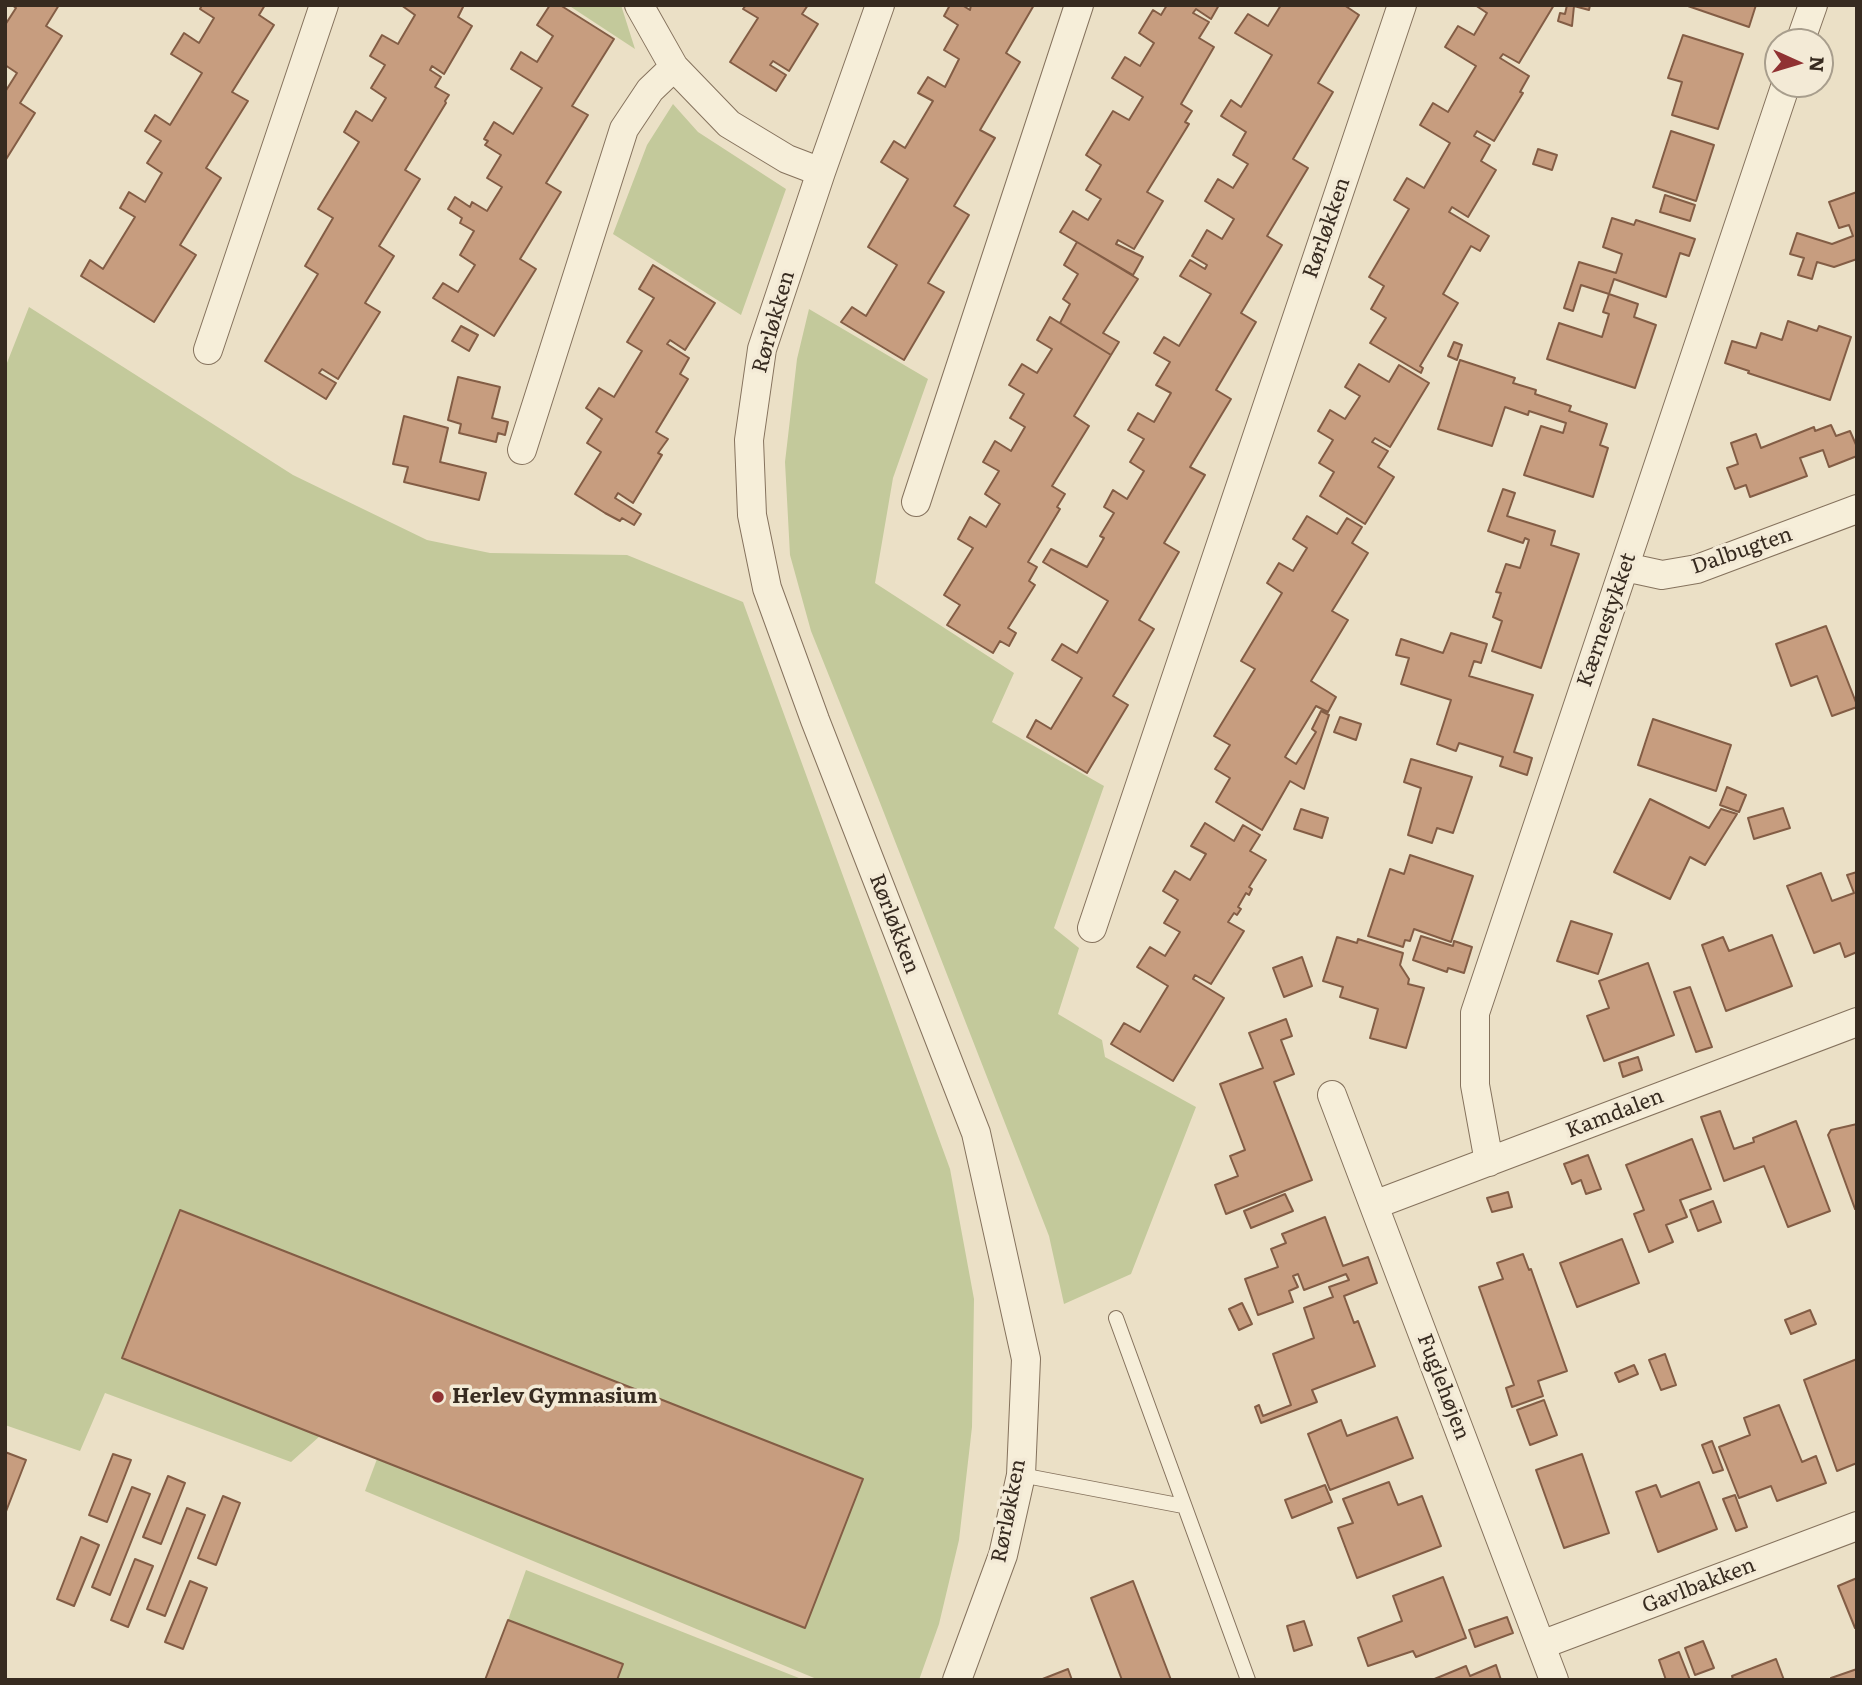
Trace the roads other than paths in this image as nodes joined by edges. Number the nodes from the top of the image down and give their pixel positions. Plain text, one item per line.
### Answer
1 (324, 5) edge
2 (639, 5) edge
3 (880, 5) edge
4 (1079, 5) edge
5 (1402, 5) edge
6 (1813, 5) edge
7 (1805, 28) edge
8 (674, 68) junction
9 (1781, 98) edge
10 (821, 173) junction
11 (208, 350) dead end
12 (522, 450) dead end
13 (916, 502) dead end
14 (1857, 509) edge
15 (1625, 567) junction
16 (1092, 928) dead end
17 (1857, 1022) edge
18 (1332, 1095) dead end
19 (1489, 1162) junction
20 (1374, 1205) junction
21 (1116, 1318) dead end
22 (1021, 1475) junction
23 (1184, 1506) junction
24 (1857, 1527) edge
25 (1541, 1645) junction
26 (957, 1680) edge
27 (1248, 1680) edge
28 (1553, 1680) edge

1 - 11 street
2 - 8 street
3 - 10 street, Rørløkken
4 - 13 street
5 - 16 street, Rørløkken
6 - 7 street
8 - 10 street
8 - 12 street
9 - 15 street, Kærnestykket
10 - 22 street, Rørløkken
14 - 15 street, Dalbugten
15 - 19 street, Kærnestykket
17 - 19 street, Kamdalen
18 - 20 street, Fuglehøjen
19 - 20 street, Kamdalen
20 - 25 street, Fuglehøjen
21 - 23 lane
22 - 23 lane
22 - 26 street, Rørløkken
23 - 27 lane
24 - 25 street, Gavlbakken
25 - 28 street, Fuglehøjen

